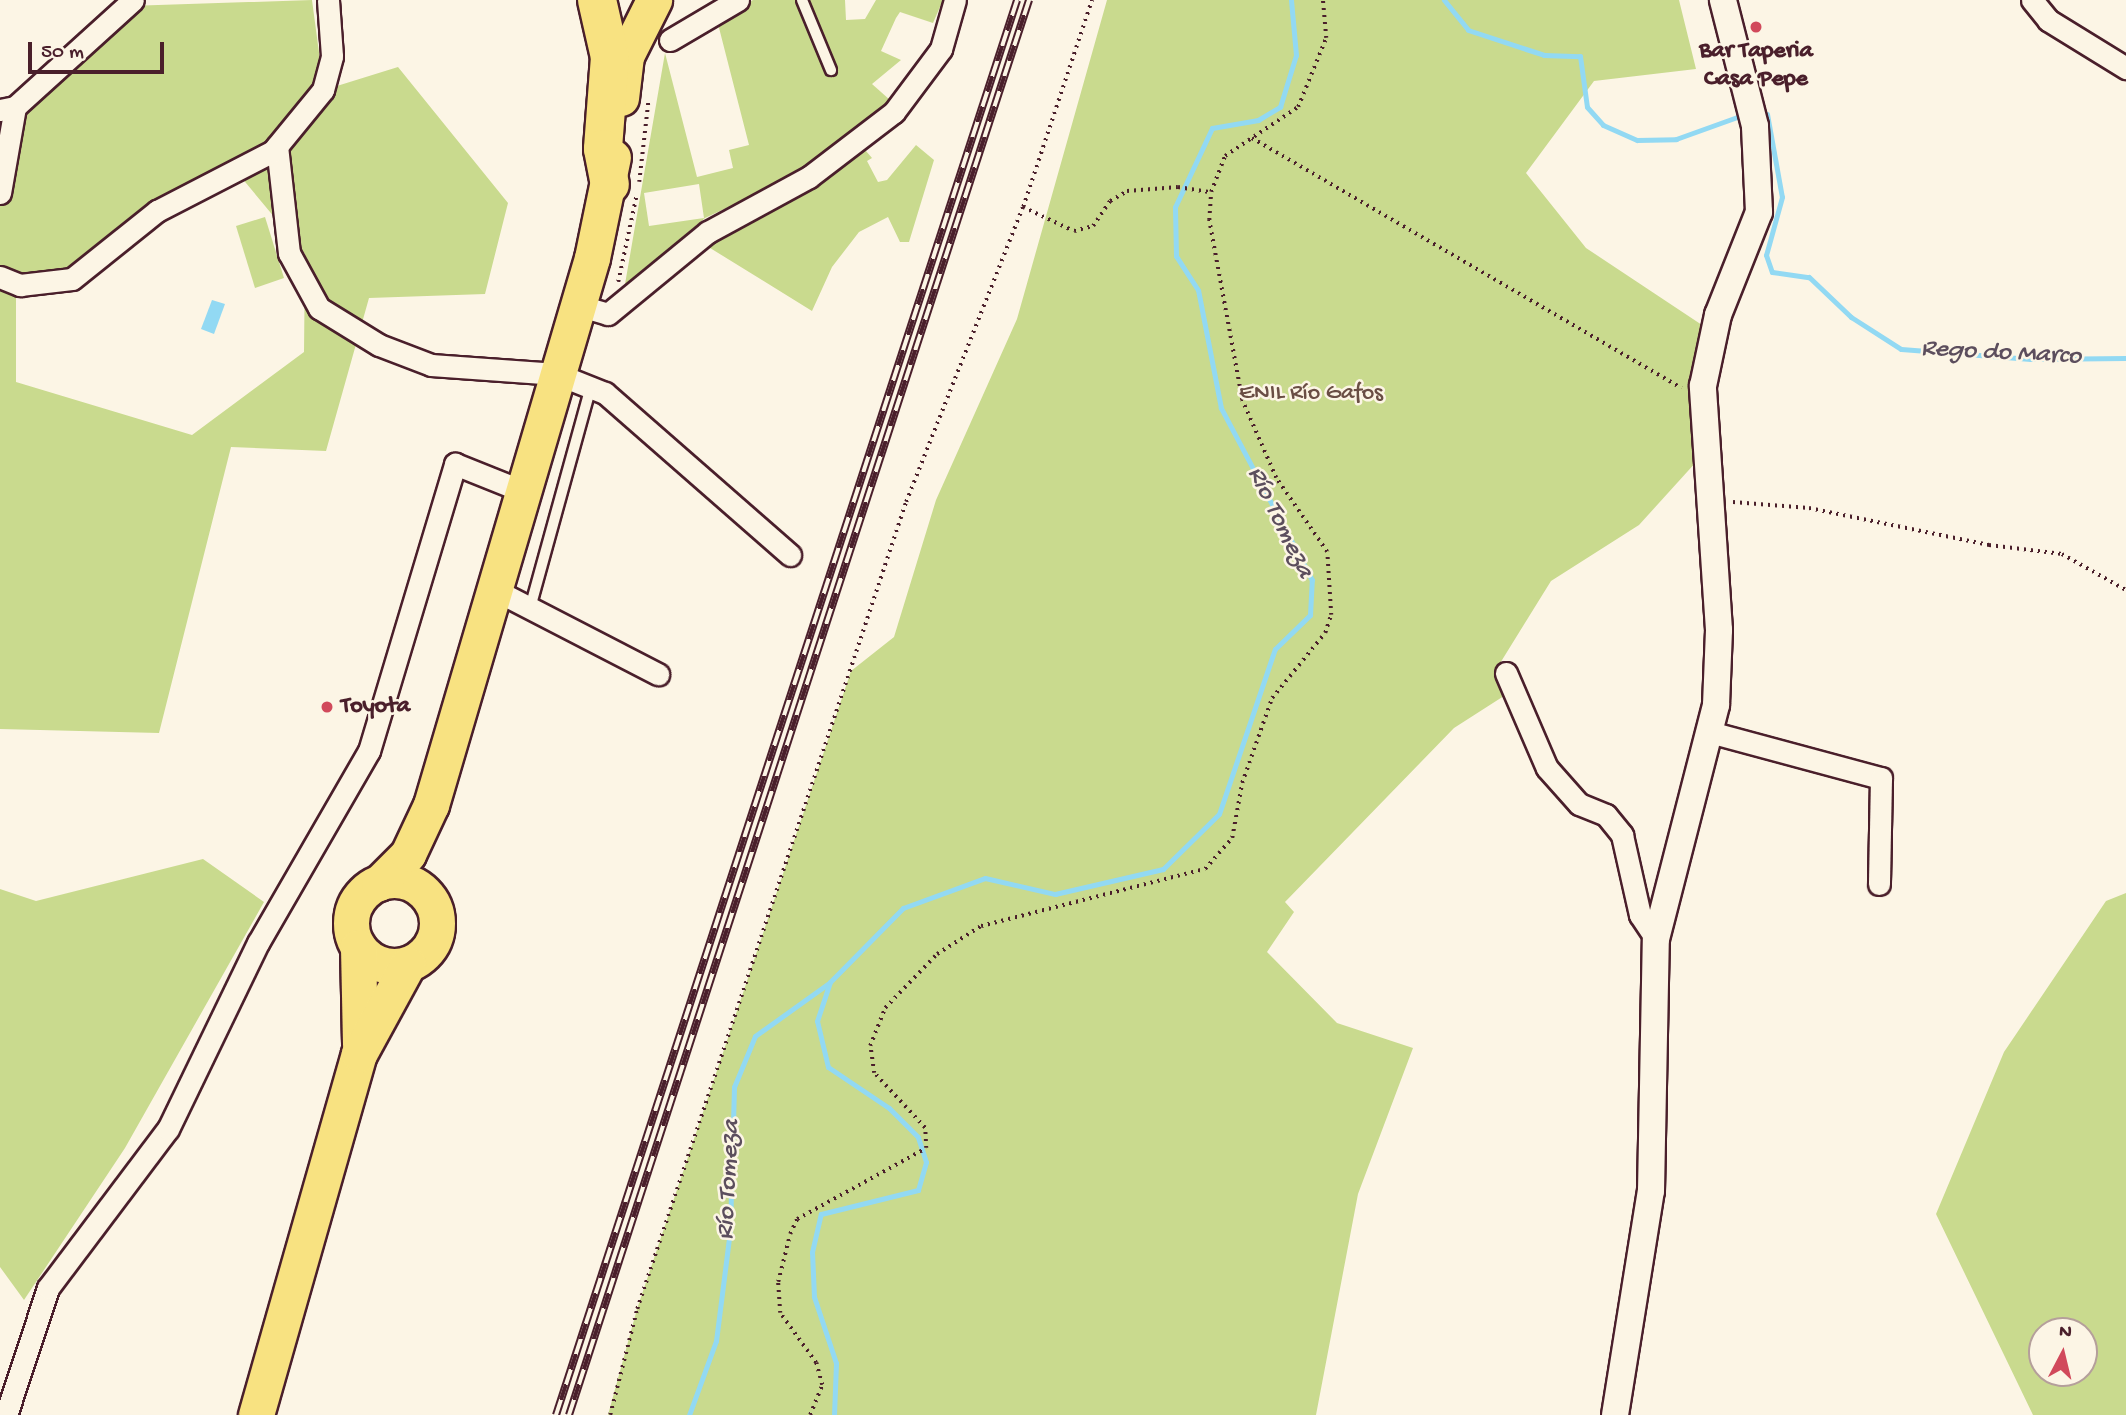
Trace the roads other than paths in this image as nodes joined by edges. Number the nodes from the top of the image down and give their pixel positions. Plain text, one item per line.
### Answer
1 (134, 0) edge
2 (328, 0) edge
3 (597, 0) edge
4 (615, 0) edge
5 (654, 0) edge
6 (738, 0) edge
7 (802, 0) edge
8 (955, 0) edge
9 (1723, 0) edge
10 (2032, 0) edge
11 (670, 40) dead end
12 (626, 56) junction
13 (2126, 68) edge
14 (831, 70) dead end
15 (8, 108) edge
16 (277, 146) junction
17 (610, 184) junction
18 (0, 193) edge
19 (0, 277) edge
20 (577, 305) junction
21 (557, 374) junction
22 (591, 386) junction
23 (522, 491) junction
24 (790, 555) dead end
25 (493, 589) junction
26 (530, 608) junction
27 (1506, 673) dead end
28 (658, 674) dead end
29 (1710, 732) junction
30 (431, 805) junction
31 (379, 883) junction
32 (1879, 884) dead end
33 (430, 899) junction
34 (1656, 939) junction
35 (358, 947) junction
36 (408, 964) junction
37 (359, 1055) junction
38 (6, 1415) edge
39 (256, 1415) edge
40 (1615, 1415) edge

1 - 15 street
2 - 16 street
3 - 17 highway
4 - 12 highway
5 - 12 highway
6 - 11 street
7 - 14 lane
8 - 20 street
9 - 29 street
10 - 13 street
12 - 17 highway
15 - 18 street
16 - 19 street
16 - 21 street
17 - 20 highway
20 - 21 highway
21 - 22 street
21 - 23 highway
22 - 24 street
22 - 26 lane
23 - 25 highway
23 - 38 street
25 - 26 street
25 - 30 highway
26 - 28 street
27 - 34 street
29 - 32 street
29 - 34 street
30 - 31 highway
30 - 33 highway
31 - 33 highway
31 - 35 highway
33 - 36 highway
34 - 40 street
35 - 36 highway
35 - 37 highway
36 - 37 highway
37 - 39 highway

